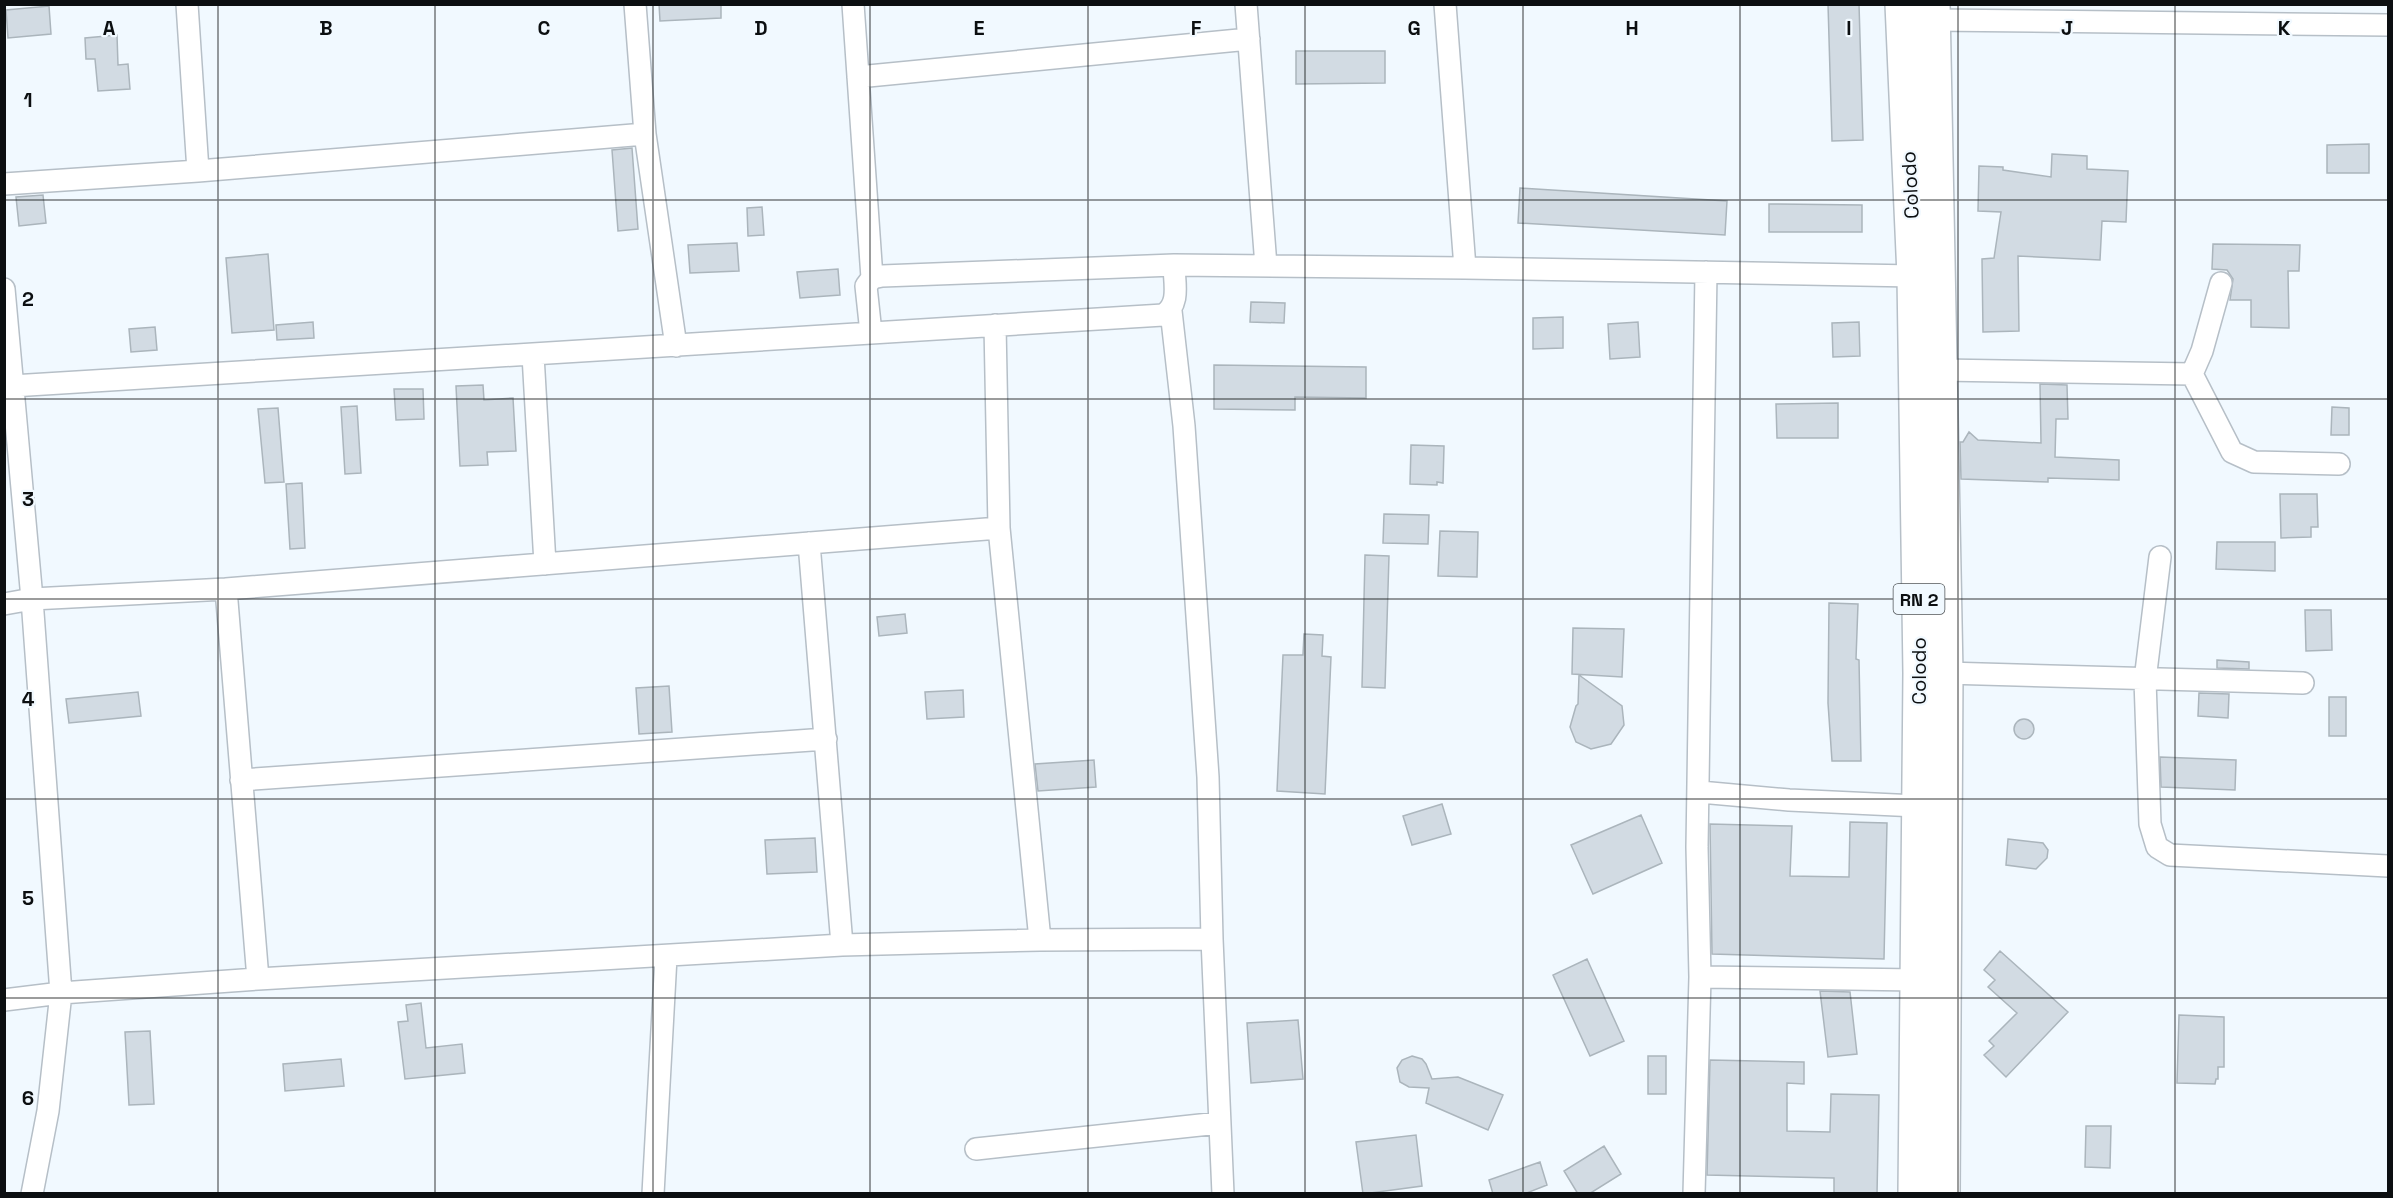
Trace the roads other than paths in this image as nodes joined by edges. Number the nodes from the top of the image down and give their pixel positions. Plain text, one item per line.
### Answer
1 (187, 4) edge
2 (635, 4) edge
3 (853, 4) edge
4 (1246, 4) edge
5 (1445, 4) edge
6 (1902, 4) edge
7 (1933, 12) edge
8 (2388, 25) edge
9 (1249, 39) junction
10 (858, 77) junction
11 (645, 134) junction
12 (198, 171) junction
13 (4, 184) edge
14 (1174, 265) junction
15 (1266, 266) junction
16 (1465, 268) junction
17 (1706, 272) junction
18 (1914, 276) junction
19 (872, 278) junction
20 (2221, 283) dead end
21 (4, 290) edge
22 (1171, 311) junction
23 (995, 325) junction
24 (871, 333) junction
25 (676, 346) junction
26 (533, 355) junction
27 (1941, 370) junction
28 (2192, 374) junction
29 (12, 386) junction
30 (2339, 464) dead end
31 (999, 528) junction
32 (809, 543) junction
33 (2160, 557) dead end
34 (545, 564) junction
35 (226, 589) junction
36 (32, 599) junction
37 (4, 604) edge
38 (1946, 673) junction
39 (2145, 680) junction
40 (2303, 683) dead end
41 (826, 739) junction
42 (241, 780) junction
43 (1700, 792) junction
44 (1917, 806) junction
45 (2388, 866) edge
46 (1212, 939) junction
47 (1040, 940) junction
48 (842, 945) junction
49 (666, 957) junction
50 (1700, 977) junction
51 (258, 978) junction
52 (1917, 980) junction
53 (61, 993) junction
54 (4, 1000) edge
55 (1219, 1123) junction
56 (975, 1149) dead end
57 (32, 1194) edge
58 (653, 1194) edge
59 (1223, 1194) edge
60 (1694, 1194) edge
61 (1915, 1194) edge
62 (1942, 1194) edge

1 - 12 street
2 - 11 street
3 - 10 street
4 - 9 street
5 - 16 street
6 - 18 main road, Colodo / RN 2
7 - 8 street
7 - 27 main road, Colodo / RN 2
9 - 10 street
9 - 15 street
10 - 19 street
11 - 12 street
11 - 25 street
12 - 13 street
14 - 15 street
14 - 19 street
14 - 22 street
15 - 16 street
16 - 17 street
17 - 18 street
17 - 43 street
18 - 44 main road, Colodo / RN 2
19 - 24 street
20 - 28 street
21 - 29 street
22 - 23 street
22 - 46 street
23 - 24 street
23 - 31 street
24 - 25 street
25 - 26 street
26 - 29 street
26 - 34 street
27 - 28 street
27 - 38 main road, Colodo / RN 2
28 - 30 street
29 - 36 street
31 - 32 street
31 - 47 street
32 - 34 street
32 - 41 street
33 - 39 street
34 - 35 street
35 - 36 street
35 - 42 street
36 - 37 street
36 - 53 street
38 - 39 street
38 - 62 main road, Colodo / RN 2
39 - 40 street
39 - 45 street
41 - 42 street
41 - 48 street
42 - 51 street
43 - 44 street
43 - 50 street
44 - 52 main road, Colodo / RN 2
46 - 47 street
46 - 55 street
47 - 48 street
48 - 49 street
49 - 51 street
49 - 58 street
50 - 52 street
50 - 60 street
51 - 53 street
52 - 61 main road, Colodo / RN 2
53 - 54 street
53 - 57 street
55 - 56 street
55 - 59 street

